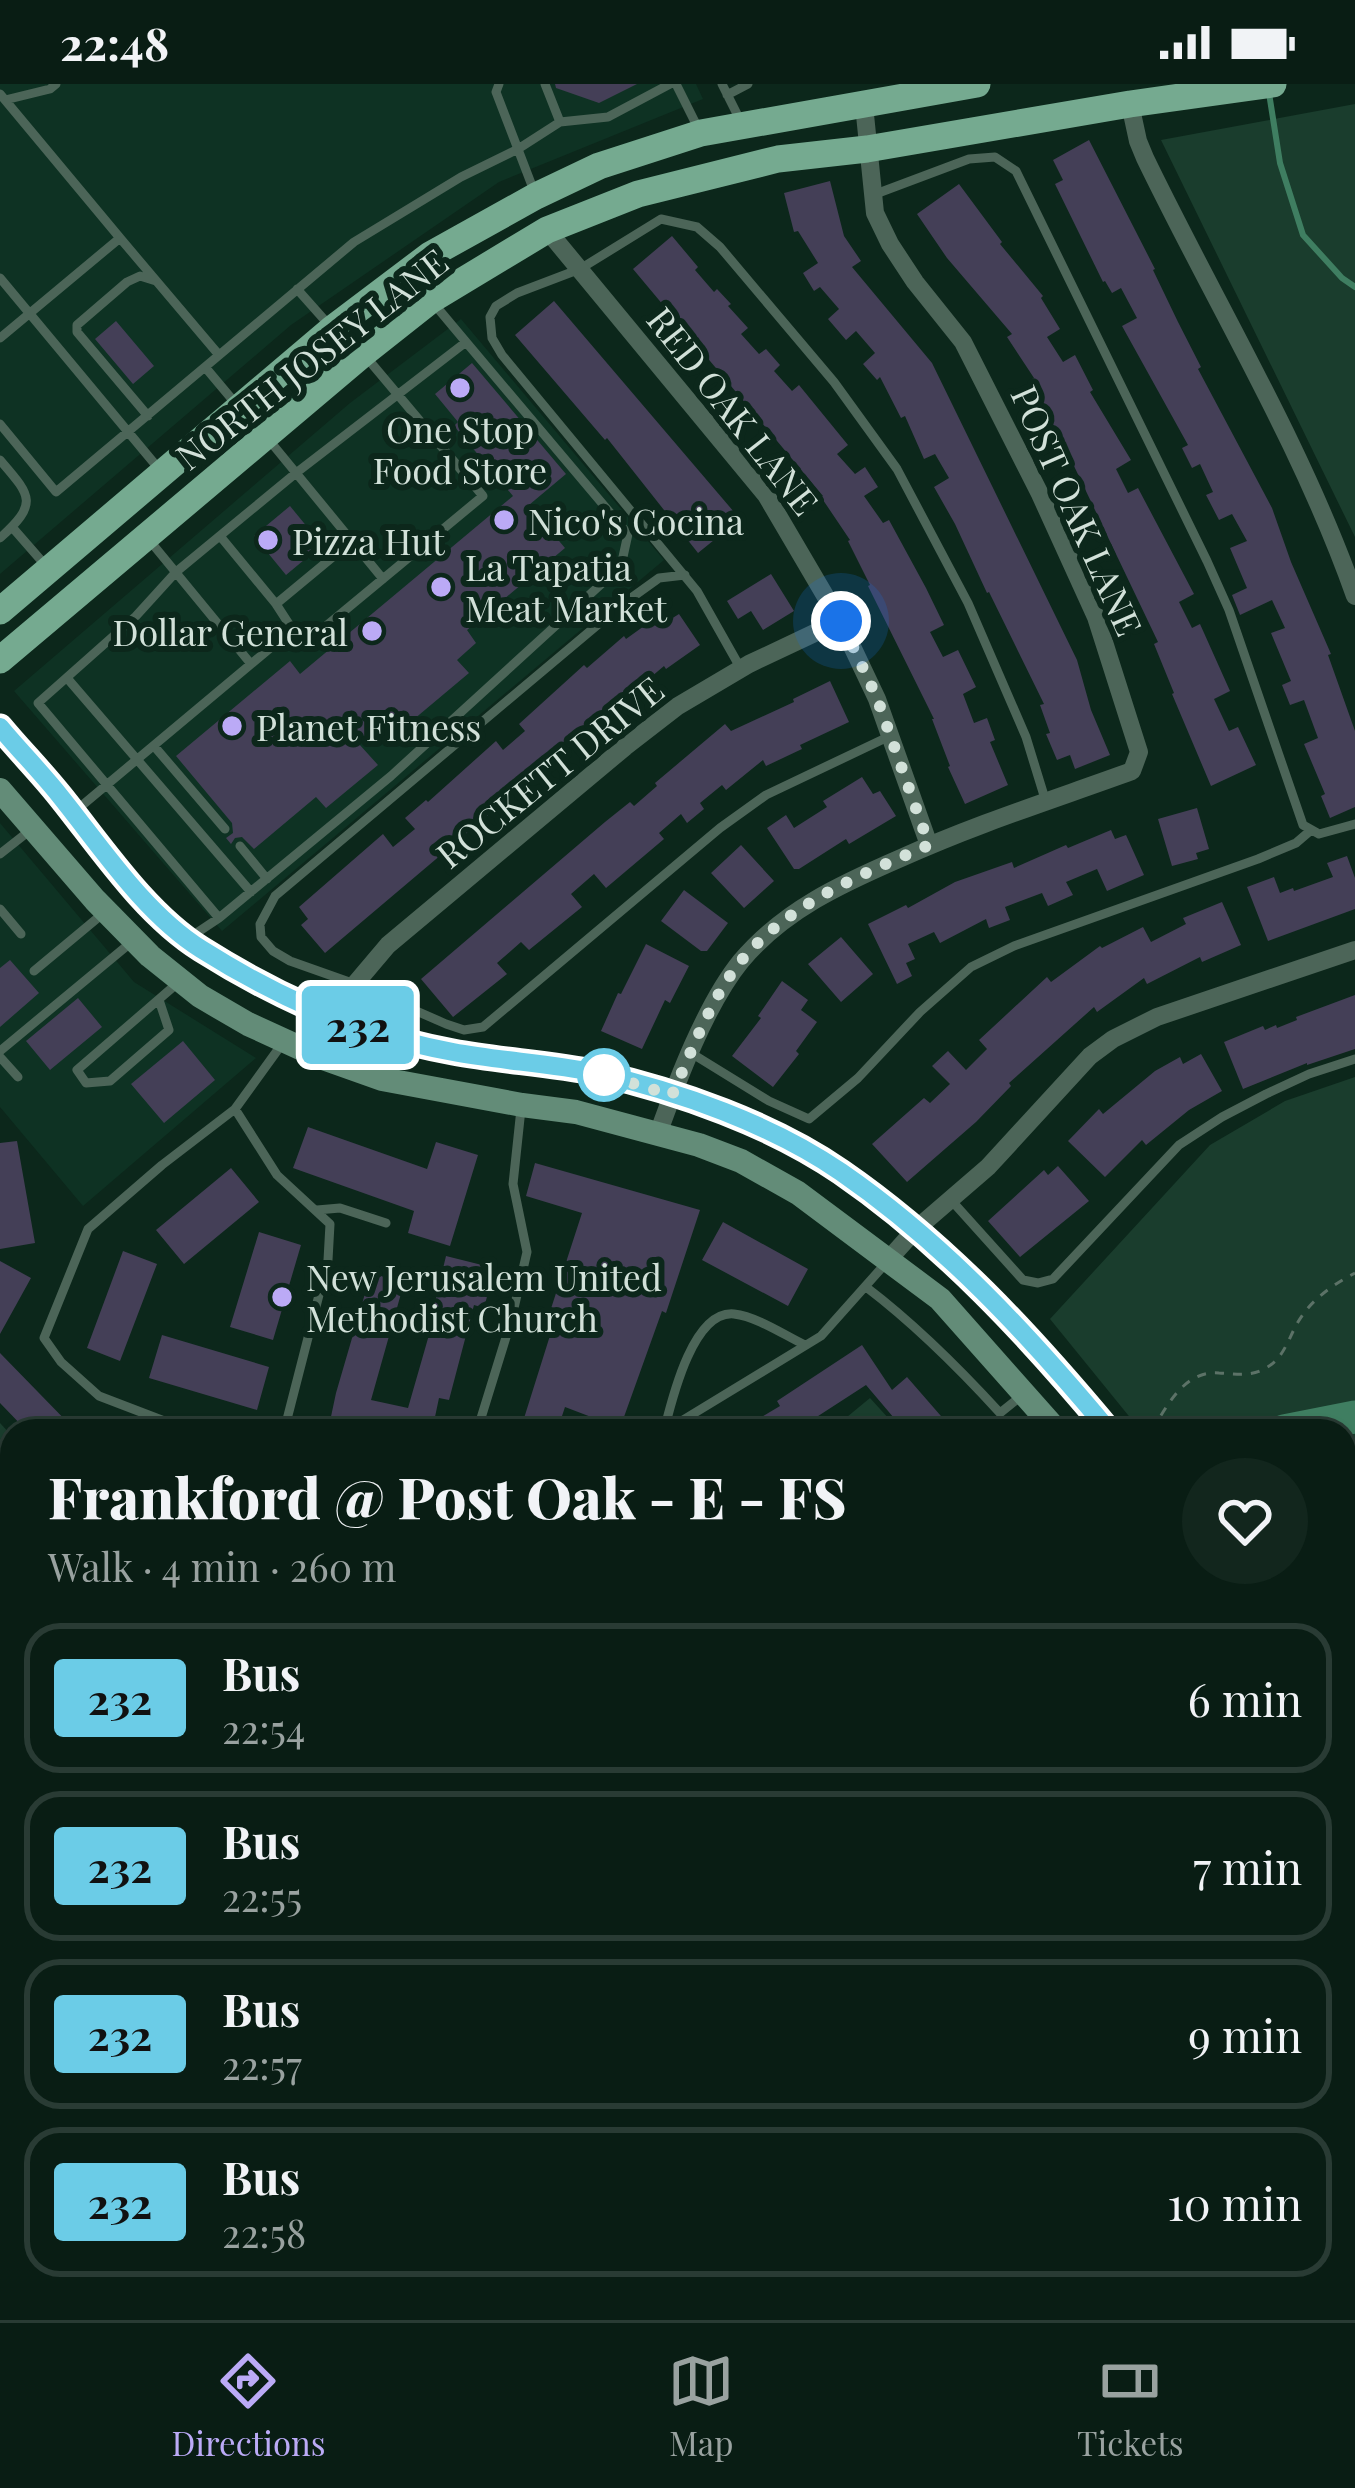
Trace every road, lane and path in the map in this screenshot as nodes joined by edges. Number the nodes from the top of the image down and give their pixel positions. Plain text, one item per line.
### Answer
1 (56, 84) edge
2 (499, 84) edge
3 (545, 84) edge
4 (642, 84) edge
5 (673, 84) edge
6 (748, 84) edge
7 (976, 84) edge
8 (1273, 84) edge
9 (724, 89) edge
10 (866, 94) edge
11 (649, 95) junction
12 (2, 98) edge
13 (1130, 104) junction
14 (560, 122) junction
15 (741, 124) junction
16 (700, 133) junction
17 (518, 149) junction
18 (867, 149) junction
19 (536, 196) junction
20 (873, 196) junction
21 (547, 230) junction
22 (120, 238) junction
23 (580, 269) junction
24 (0, 278) edge
25 (156, 281) junction
26 (297, 289) junction
27 (431, 300) junction
28 (29, 314) junction
29 (332, 329) junction
30 (0, 338) edge
31 (466, 342) junction
32 (364, 353) junction
33 (219, 355) junction
34 (205, 367) junction
35 (398, 394) junction
36 (240, 408) junction
37 (148, 416) junction
38 (0, 424) edge
39 (128, 432) junction
40 (265, 436) junction
41 (0, 460) edge
42 (162, 473) junction
43 (296, 473) junction
44 (12, 527) junction
45 (220, 536) junction
46 (146, 537) junction
47 (0, 538) edge
48 (352, 542) junction
49 (50, 570) junction
50 (176, 572) junction
51 (685, 575) junction
52 (383, 579) junction
53 (1355, 596) edge
54 (276, 604) junction
55 (0, 611) edge
56 (841, 621) junction
57 (298, 638) junction
58 (0, 660) edge
59 (251, 664) junction
60 (741, 669) junction
61 (67, 678) junction
62 (0, 727) edge
63 (890, 736) junction
64 (154, 746) junction
65 (137, 760) junction
66 (107, 785) junction
67 (0, 790) edge
68 (1046, 802) junction
69 (74, 813) junction
70 (1355, 824) edge
71 (33, 828) junction
72 (225, 829) dead end
73 (1310, 831) junction
74 (929, 845) junction
75 (241, 846) dead end
76 (0, 854) edge
77 (267, 879) junction
78 (251, 892) junction
79 (0, 908) edge
80 (106, 911) junction
81 (219, 918) junction
82 (21, 934) dead end
83 (188, 939) junction
84 (134, 940) junction
85 (1355, 950) edge
86 (34, 971) dead end
87 (171, 974) junction
88 (355, 984) junction
89 (159, 1000) junction
90 (338, 1018) junction
91 (285, 1040) junction
92 (691, 1053) junction
93 (0, 1054) edge
94 (1355, 1059) edge
95 (18, 1077) dead end
96 (672, 1095) junction
97 (521, 1105) junction
98 (235, 1109) junction
99 (658, 1134) junction
100 (951, 1199) junction
101 (317, 1210) junction
102 (386, 1223) dead end
103 (915, 1230) junction
104 (889, 1258) junction
105 (1355, 1274) edge
106 (866, 1287) junction
107 (806, 1346) junction
108 (1025, 1393) junction
109 (159, 1419) edge
110 (287, 1419) edge
111 (481, 1419) edge
112 (668, 1419) edge
113 (685, 1419) edge
114 (1047, 1419) edge
115 (1099, 1419) edge
116 (1160, 1419) edge

1 - 12 lane
2 - 17 lane
3 - 14 lane
4 - 11 lane
5 - 11 lane
5 - 16 lane
6 - 9 lane
7 - 10 main road, NORTH JOSEY LANE
8 - 13 main road, NORTH JOSEY LANE
9 - 15 lane
10 - 15 main road, NORTH JOSEY LANE
10 - 18 street, POST OAK LANE
11 - 14 lane
12 - 22 lane
13 - 18 main road, NORTH JOSEY LANE
13 - 53 street
14 - 17 lane
15 - 16 main road, NORTH JOSEY LANE
16 - 19 main road, NORTH JOSEY LANE
17 - 19 lane
17 - 26 lane
18 - 20 street, POST OAK LANE
18 - 21 main road, NORTH JOSEY LANE
19 - 29 main road, NORTH JOSEY LANE
20 - 68 street, POST OAK LANE
20 - 73 lane
21 - 23 street, RED OAK LANE
21 - 27 main road, NORTH JOSEY LANE
22 - 25 lane
22 - 28 lane
23 - 51 lane
23 - 56 street, RED OAK LANE
23 - 68 lane
24 - 28 lane
25 - 33 lane
25 - 37 lane
26 - 29 lane
26 - 33 lane
27 - 31 lane
27 - 32 main road, NORTH JOSEY LANE
28 - 30 lane
28 - 39 lane
29 - 32 main road
29 - 36 main road, NORTH JOSEY LANE
31 - 35 lane
31 - 77 lane
32 - 35 lane
32 - 40 main road, NORTH JOSEY LANE
33 - 34 lane
34 - 36 lane
34 - 37 lane
35 - 43 lane
35 - 52 lane
36 - 42 main road, NORTH JOSEY LANE
37 - 39 lane
38 - 39 lane
39 - 42 lane
40 - 43 lane
40 - 46 main road, NORTH JOSEY LANE
41 - 44 lane
42 - 49 main road, NORTH JOSEY LANE
43 - 45 lane
43 - 48 lane
44 - 47 lane
44 - 49 lane
45 - 50 lane
45 - 54 lane
46 - 50 lane
46 - 58 main road, NORTH JOSEY LANE
48 - 52 lane
48 - 54 lane
49 - 55 main road, NORTH JOSEY LANE
50 - 59 lane
50 - 61 lane
51 - 60 lane
51 - 88 lane
52 - 57 lane
54 - 57 lane
56 - 60 street, ROCKETT DRIVE
56 - 63 street, RED OAK LANE
57 - 59 lane
59 - 64 lane
60 - 88 street, ROCKETT DRIVE
61 - 65 lane
61 - 66 lane
62 - 69 main road
63 - 74 street, RED OAK LANE
63 - 88 lane
64 - 65 lane
64 - 72 lane
65 - 66 lane
65 - 78 lane
66 - 69 lane
66 - 81 lane
67 - 71 main road
68 - 74 street, POST OAK LANE
69 - 83 main road
70 - 73 lane
71 - 76 lane
71 - 80 main road
73 - 92 lane
74 - 92 street, POST OAK LANE
75 - 77 lane
77 - 78 lane
78 - 81 lane
79 - 82 lane
80 - 84 main road
80 - 86 lane
81 - 83 lane
83 - 87 main road
83 - 90 main road
84 - 87 main road
84 - 93 lane
85 - 100 street
87 - 89 lane
87 - 91 main road
88 - 90 street, ROCKETT DRIVE
89 - 89 lane
90 - 96 main road
91 - 97 main road
91 - 98 lane
92 - 96 street, POST OAK LANE
93 - 95 lane
94 - 100 lane
96 - 99 street, POST OAK LANE
96 - 103 main road
97 - 99 main road
97 - 111 lane
98 - 101 lane
98 - 109 lane
99 - 104 main road
100 - 103 street
101 - 102 lane
101 - 110 lane
103 - 104 street
103 - 115 main road
104 - 106 lane
104 - 108 main road
105 - 116 path
106 - 107 lane
106 - 108 lane
107 - 112 lane
107 - 113 lane
108 - 114 main road

